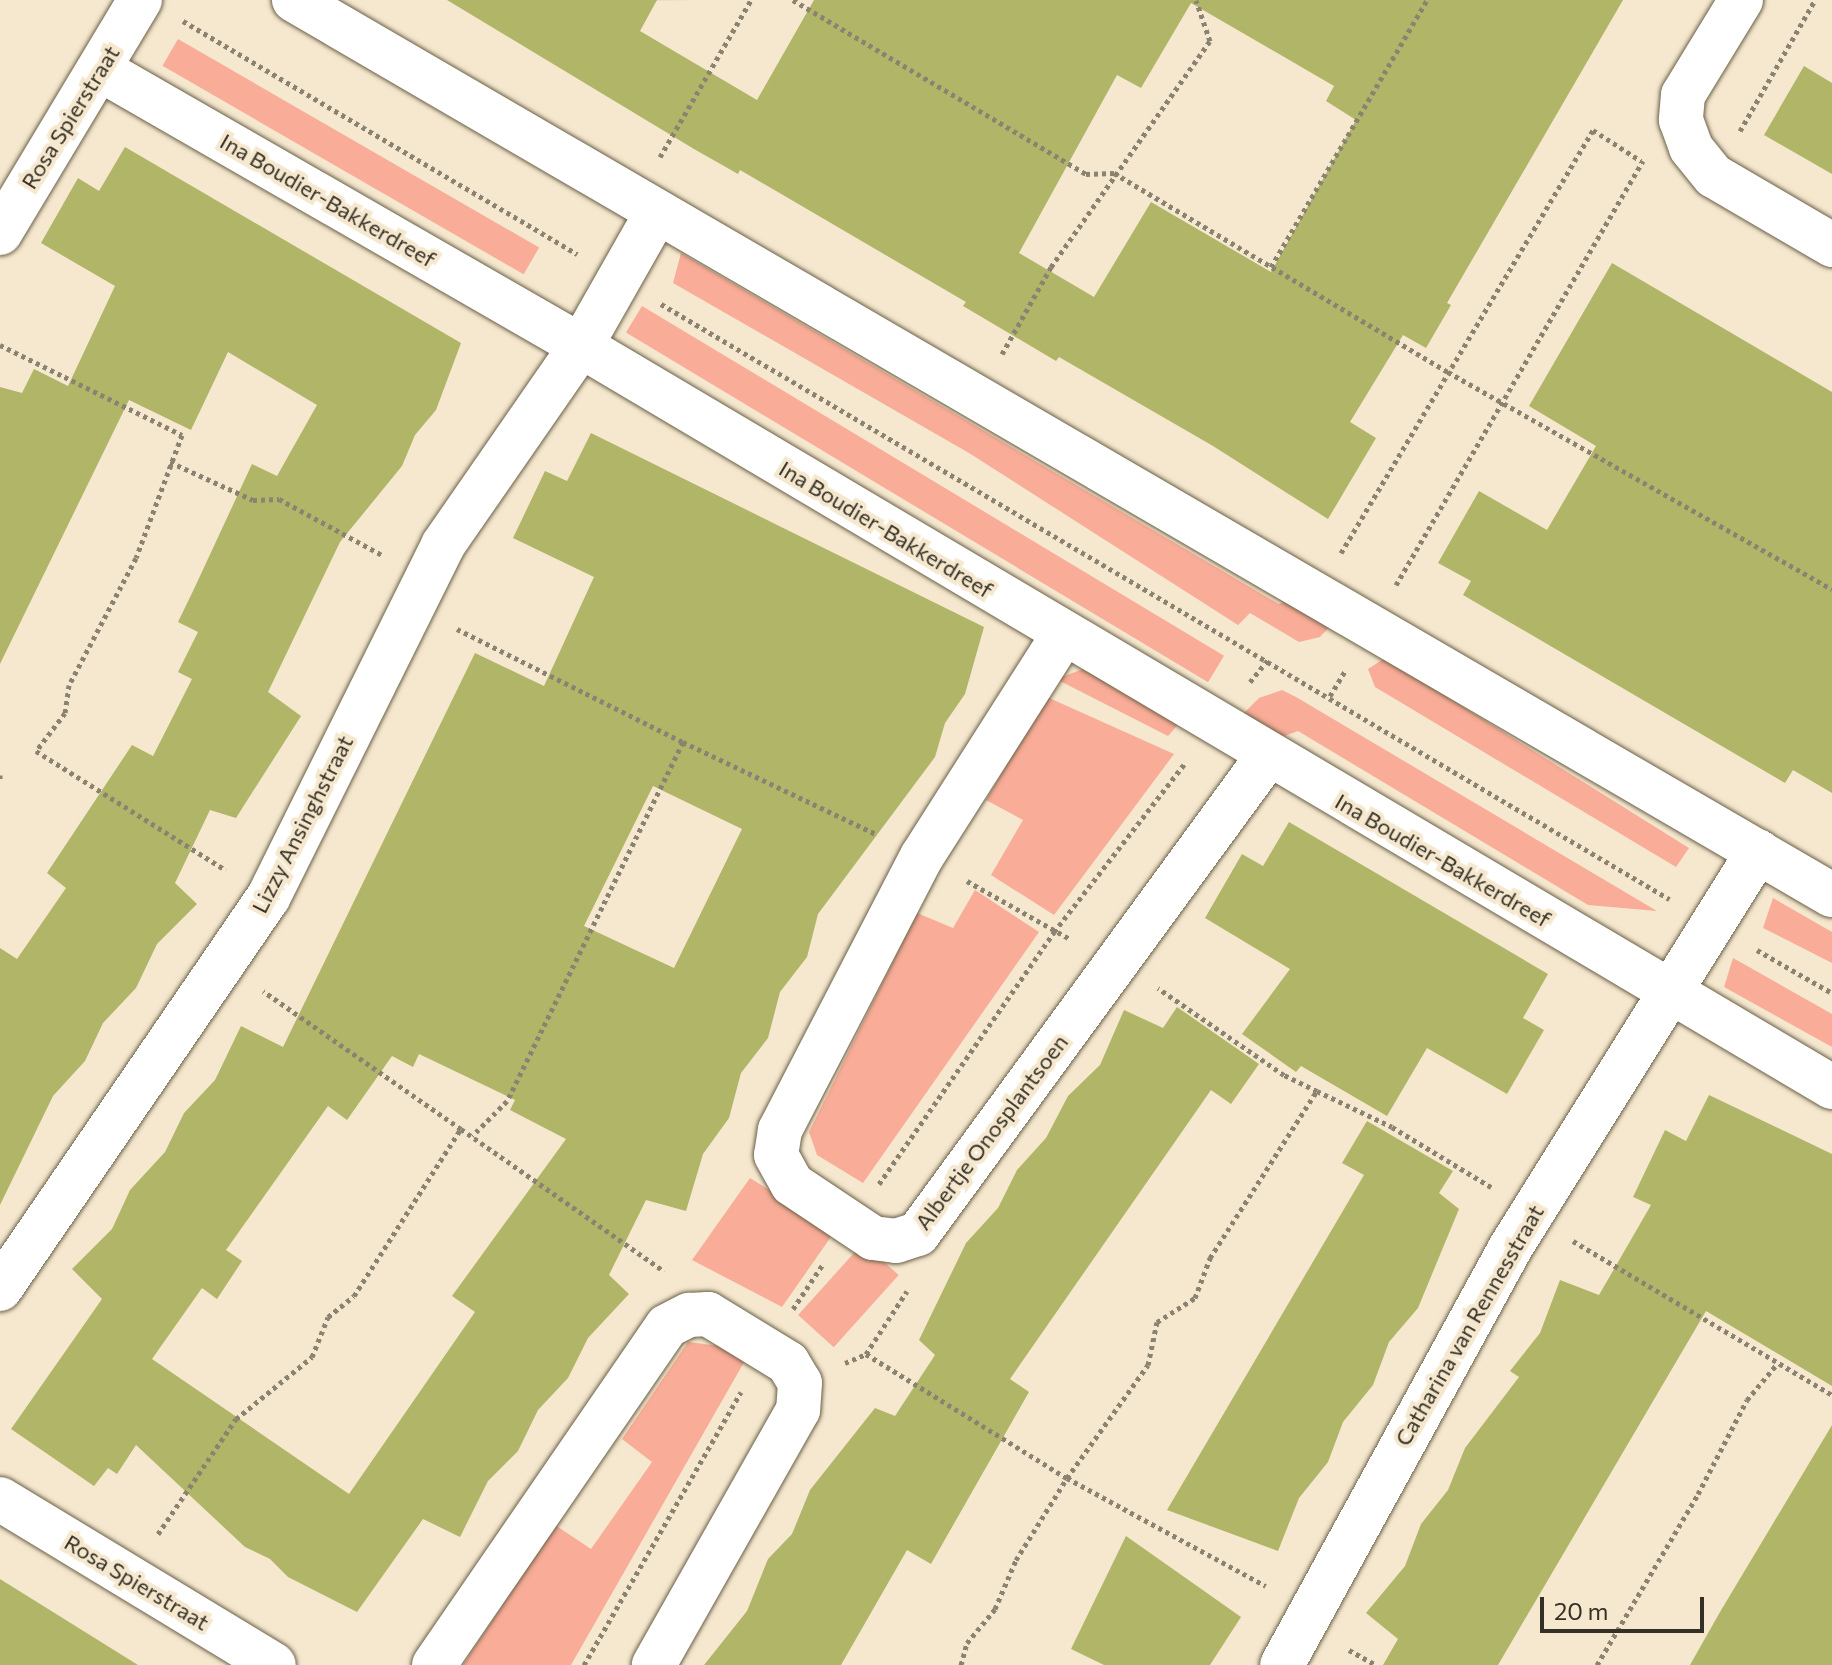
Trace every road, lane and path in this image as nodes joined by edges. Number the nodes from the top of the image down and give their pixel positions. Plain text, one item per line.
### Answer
1 (294, 0) edge
2 (751, 0) edge
3 (793, 0) edge
4 (1196, 0) edge
5 (1427, 0) edge
6 (1741, 0) edge
7 (1815, 0) edge
8 (157, 8) edge
9 (101, 70) junction
10 (1681, 120) junction
11 (1642, 162) junction
12 (1114, 173) junction
13 (1714, 176) junction
14 (646, 205) junction
15 (0, 233) edge
16 (1832, 245) edge
17 (1271, 267) junction
18 (616, 277) junction
19 (0, 345) edge
20 (581, 346) junction
21 (1448, 372) junction
22 (979, 397) junction
23 (1503, 400) junction
24 (170, 462) junction
25 (1832, 589) edge
26 (1318, 592) junction
27 (419, 593) junction
28 (1373, 624) junction
29 (1063, 635) junction
30 (1330, 696) junction
31 (683, 742) junction
32 (1267, 757) junction
33 (0, 775) edge
34 (0, 781) edge
35 (1758, 851) junction
36 (922, 856) junction
37 (1832, 895) edge
38 (268, 898) junction
39 (1711, 924) junction
40 (1118, 960) junction
41 (224, 961) junction
42 (1668, 993) junction
43 (1832, 993) edge
44 (1832, 1087) edge
45 (461, 1129) junction
46 (472, 1136) junction
47 (918, 1234) junction
48 (0, 1289) edge
49 (689, 1315) junction
50 (866, 1354) junction
51 (1777, 1364) dead end
52 (800, 1383) junction
53 (1067, 1478) junction
54 (0, 1499) edge
55 (129, 1577) junction
56 (1309, 1608) junction
57 (274, 1665) edge
58 (434, 1665) edge
59 (654, 1665) edge
60 (961, 1665) edge
61 (1282, 1665) edge
62 (1597, 1665) edge

1 - 14 street
2 - 14 path
3 - 12 path
4 - 12 path
5 - 17 path
6 - 10 street
7 - 13 path
8 - 9 street, Rosa Spierstraat
8 - 18 path
9 - 15 street, Rosa Spierstraat
9 - 20 street, Ina Boudier-Bakkerdreef
10 - 11 path
10 - 13 street
11 - 21 path
11 - 23 path
12 - 17 path
12 - 22 path
13 - 16 street
14 - 18 street, Lizzy Ansinghstraat
14 - 22 street
17 - 21 path
18 - 20 street, Lizzy Ansinghstraat
18 - 30 path
19 - 24 path
20 - 27 street, Lizzy Ansinghstraat
20 - 29 street, Ina Boudier-Bakkerdreef
21 - 23 path
21 - 26 path
22 - 26 street
23 - 25 path
23 - 28 path
24 - 27 path
24 - 38 path
26 - 28 street
27 - 31 path
27 - 38 street, Lizzy Ansinghstraat
28 - 30 path
28 - 35 street
29 - 32 street, Ina Boudier-Bakkerdreef
29 - 36 street, Albertje Onosplantsoen
30 - 39 path
31 - 36 path
31 - 46 path
32 - 40 street, Albertje Onosplantsoen
32 - 42 street, Ina Boudier-Bakkerdreef
33 - 34 path
35 - 37 street
35 - 39 street
36 - 40 path
36 - 47 street, Albertje Onosplantsoen
38 - 41 street, Lizzy Ansinghstraat
39 - 42 street
39 - 43 path
40 - 47 street, Albertje Onosplantsoen
40 - 53 path
41 - 45 path
41 - 48 street, Lizzy Ansinghstraat
42 - 44 street, Ina Boudier-Bakkerdreef
42 - 56 street, Catharina van Rennesstraat
45 - 46 path
45 - 55 path
46 - 49 path
47 - 50 path
49 - 52 street
49 - 58 street
50 - 52 path
50 - 53 path
51 - 62 path
52 - 59 street
53 - 56 path
53 - 60 path
54 - 55 street, Rosa Spierstraat
55 - 57 street, Rosa Spierstraat
56 - 61 street, Catharina van Rennesstraat

